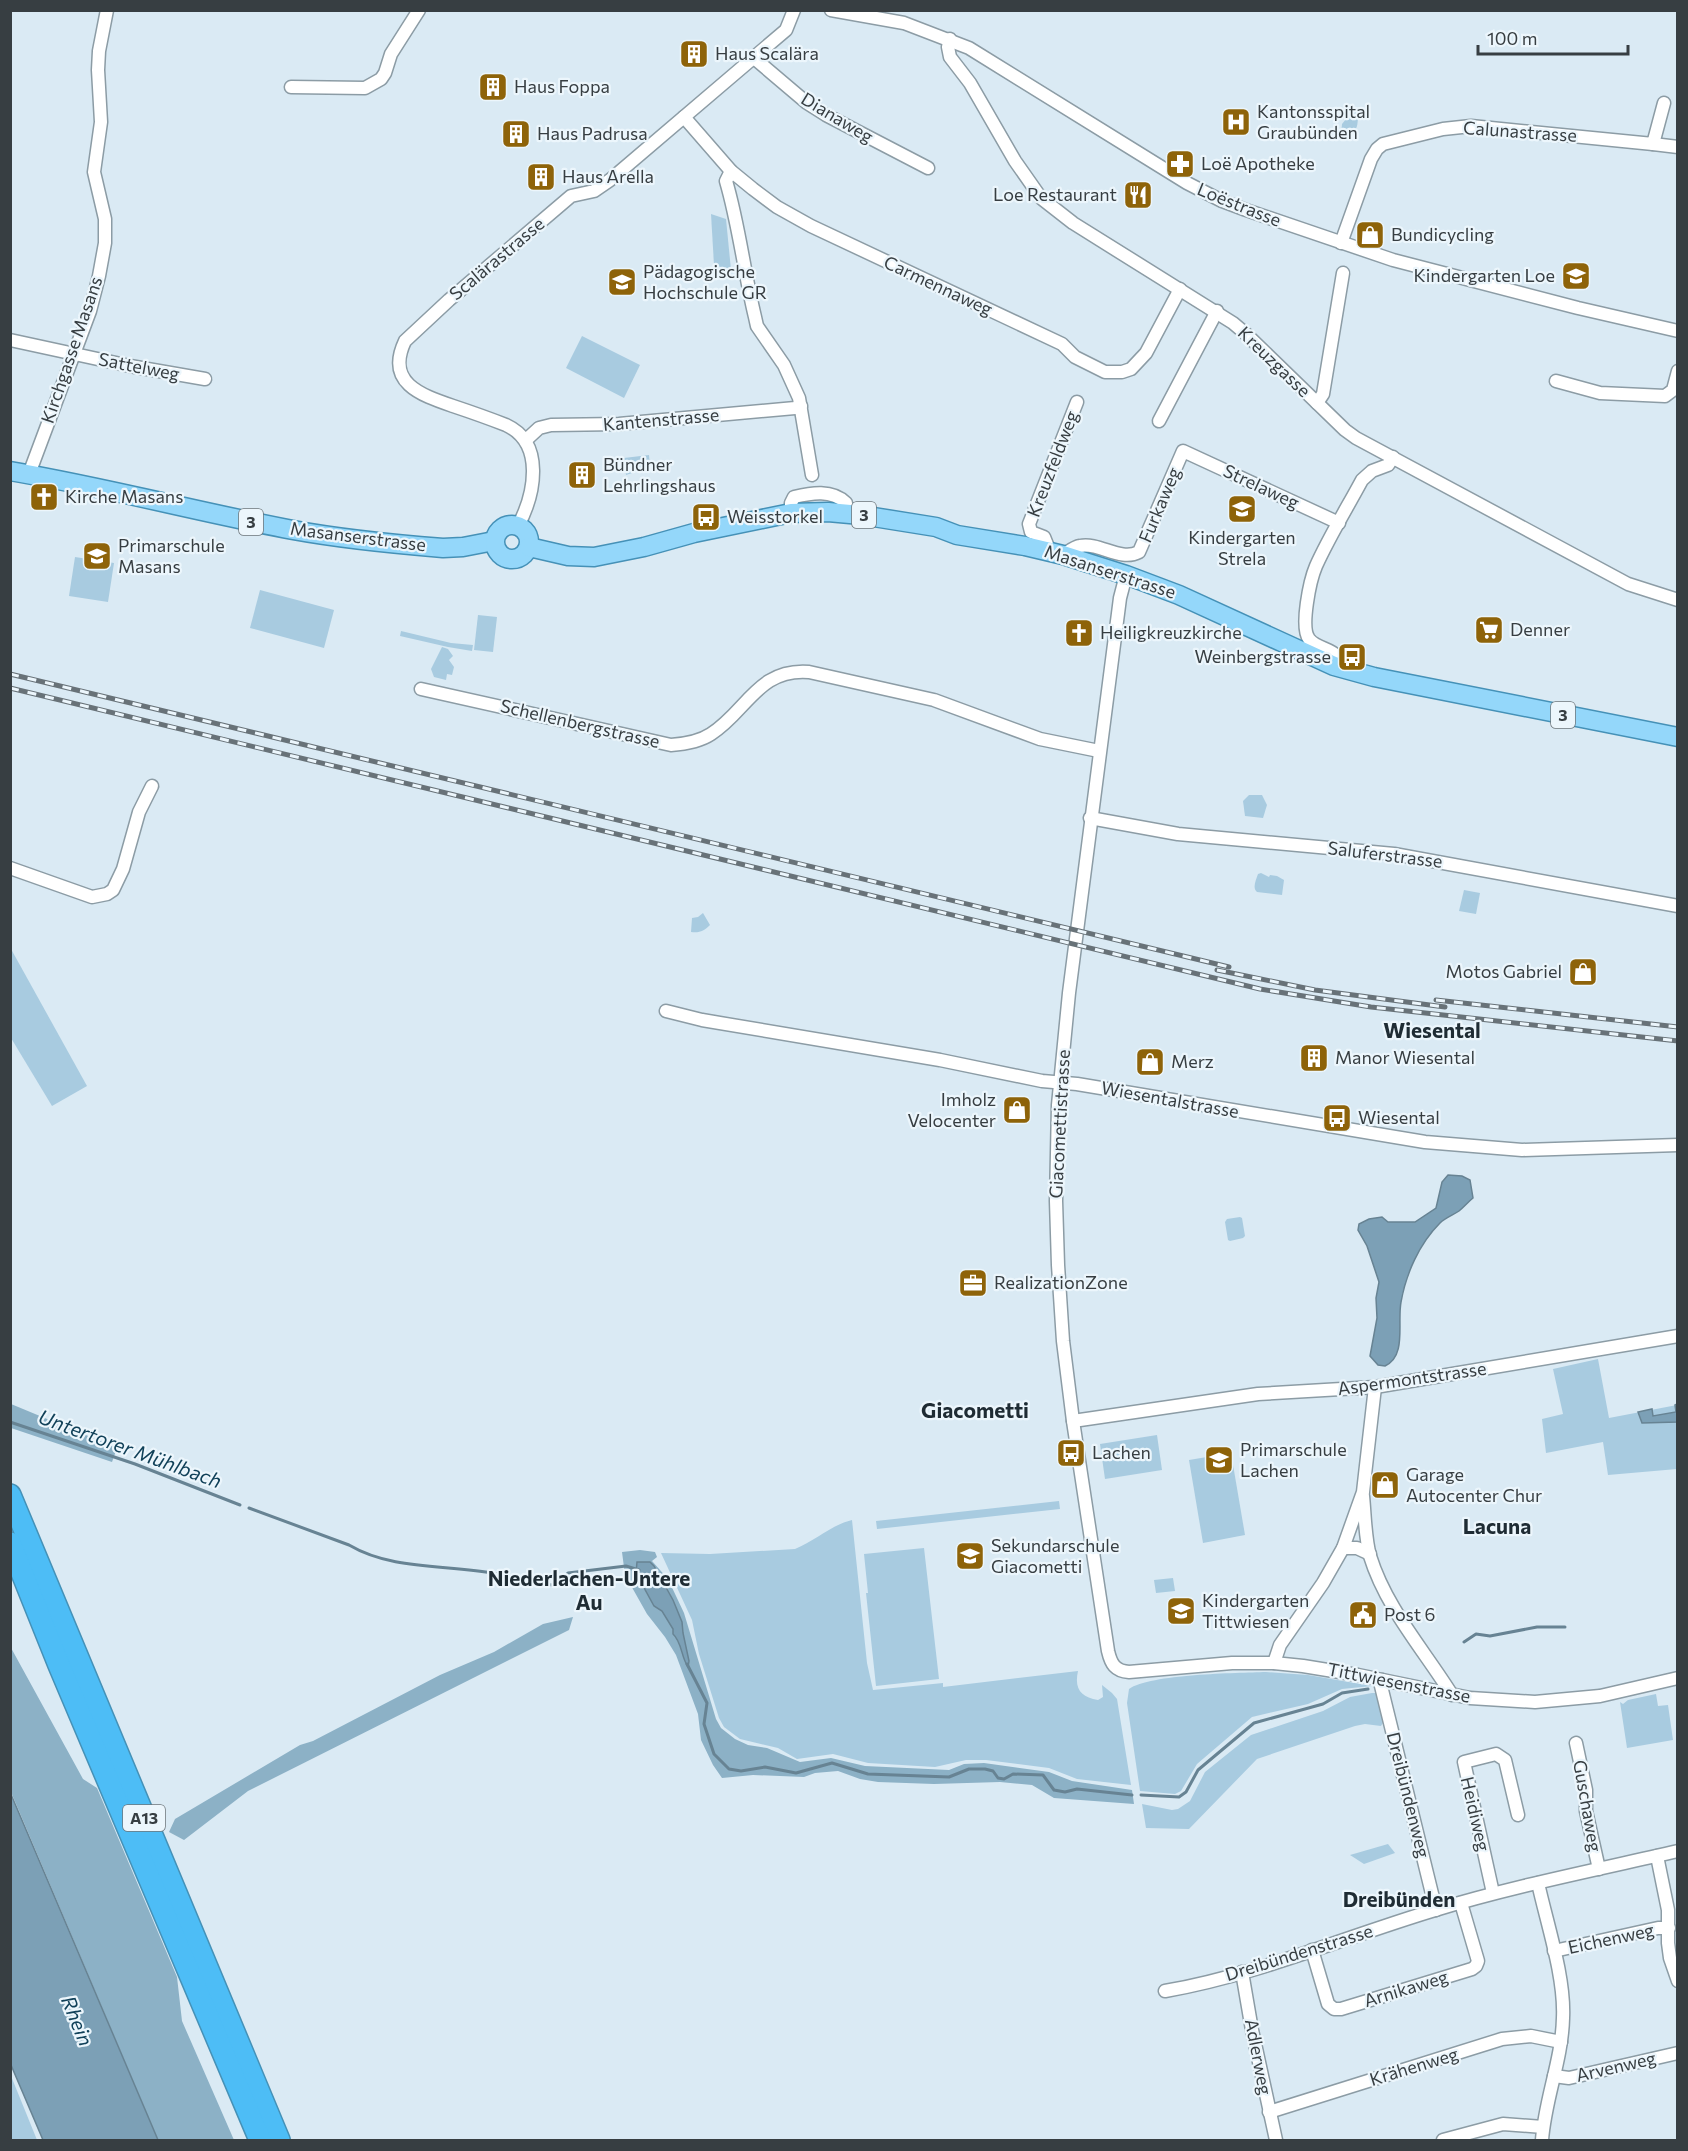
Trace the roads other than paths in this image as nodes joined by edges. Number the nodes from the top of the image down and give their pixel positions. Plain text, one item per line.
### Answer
1 (107, 10) edge
2 (419, 10) edge
3 (794, 10) edge
4 (831, 10) edge
5 (890, 15) edge
6 (950, 39) junction
7 (754, 58) junction
8 (291, 87) dead end
9 (1664, 103) dead end
10 (684, 117) junction
11 (1653, 144) junction
12 (1677, 147) edge
13 (928, 168) dead end
14 (732, 171) junction
15 (1341, 243) junction
16 (1343, 273) dead end
17 (1180, 290) junction
18 (1216, 311) junction
19 (1677, 331) edge
20 (10, 340) edge
21 (74, 354) junction
22 (1677, 371) edge
23 (205, 379) dead end
24 (1556, 381) dead end
25 (1077, 402) dead end
26 (1317, 403) junction
27 (801, 405) junction
28 (1159, 421) dead end
29 (526, 440) junction
30 (1184, 451) joint
31 (1393, 458) junction
32 (20, 473) edge
33 (812, 475) dead end
34 (1339, 523) junction
35 (518, 526) junction
36 (494, 542) junction
37 (528, 547) junction
38 (1057, 553) junction
39 (1126, 575) junction
40 (1677, 600) edge
41 (1334, 666) junction
42 (421, 688) dead end
43 (1677, 737) edge
44 (1099, 751) junction
45 (152, 786) dead end
46 (1090, 818) junction
47 (10, 868) edge
48 (1677, 906) edge
49 (666, 1011) dead end
50 (1060, 1083) junction
51 (1677, 1145) edge
52 (1677, 1336) edge
53 (1375, 1388) junction
54 (1073, 1421) junction
55 (1363, 1492) junction
56 (10, 1495) edge
57 (10, 1543) edge
58 (1343, 1548) junction
59 (1370, 1554) junction
60 (1274, 1663) junction
61 (1119, 1670) joint
62 (1677, 1678) edge
63 (1382, 1680) junction
64 (1452, 1695) junction
65 (1576, 1743) dead end
66 (1518, 1815) dead end
67 (1677, 1851) edge
68 (1657, 1856) junction
69 (1599, 1869) junction
70 (1538, 1883) junction
71 (1493, 1893) junction
72 (1461, 1903) junction
73 (1436, 1910) junction
74 (1669, 1928) junction
75 (1312, 1950) junction
76 (1554, 1951) junction
77 (1242, 1972) junction
78 (1677, 1981) edge
79 (1165, 1991) dead end
80 (1561, 2042) junction
81 (1677, 2054) edge
82 (1554, 2076) junction
83 (1269, 2112) junction
84 (1543, 2127) junction
85 (260, 2140) edge
86 (279, 2140) edge
87 (1276, 2140) edge
88 (1443, 2140) edge
89 (1542, 2140) edge

1 - 21 street, Kirchgasse Masans
2 - 8 street
3 - 7 street, Scalärastrasse
4 - 5 street, Loëstrasse
5 - 6 street, Loëstrasse
6 - 15 street, Loëstrasse
6 - 17 street, Kreuzgasse
7 - 10 street, Scalärastrasse
7 - 13 street, Dianaweg
9 - 11 street
10 - 14 street, Carmennaweg
10 - 29 street, Scalärastrasse
11 - 12 street, Calunastrasse
11 - 15 street, Calunastrasse
14 - 17 street, Carmennaweg
14 - 27 street
15 - 19 street, Loëstrasse
16 - 26 street
17 - 18 street, Kreuzgasse
18 - 26 street, Kreuzgasse
18 - 28 street
20 - 21 street, Sattelweg
21 - 23 street, Sattelweg
21 - 32 street, Kirchgasse Masans
22 - 24 street
25 - 38 street, Kreuzfeldweg
26 - 31 street, Kreuzgasse
27 - 29 street, Kantenstrasse
27 - 33 street
29 - 35 street
30 - 34 street, Strelaweg
30 - 38 street, Furkaweg
31 - 34 street
31 - 40 street, Kreuzgasse
32 - 36 main road, Masanserstrasse / 3
34 - 41 street
35 - 36 main road, 3
35 - 37 main road
36 - 37 main road
37 - 38 main road, Masanserstrasse / 3
38 - 39 main road, Masanserstrasse / 3
39 - 41 main road, Masanserstrasse / 3
39 - 44 street, Giacomettistrasse
41 - 43 main road, Masanserstrasse / 3
42 - 44 street, Schellenbergstrasse
44 - 46 street, Giacomettistrasse
45 - 47 street
46 - 48 street, Saluferstrasse
46 - 50 street, Giacomettistrasse
49 - 50 street, Wiesentalstrasse
50 - 51 street, Wiesentalstrasse
50 - 54 street, Giacomettistrasse
52 - 53 street, Aspermontstrasse
53 - 54 street, Aspermontstrasse
53 - 55 street
54 - 61 street, Giacomettistrasse
55 - 58 street
55 - 59 street
56 - 86 highway, A13
57 - 85 highway, A13
58 - 59 street
58 - 60 street
59 - 64 street
60 - 61 street, Tittwiesenstrasse
60 - 63 street, Tittwiesenstrasse
62 - 64 street, Tittwiesenstrasse
63 - 64 street, Tittwiesenstrasse
63 - 73 street, Dreibündenweg
65 - 69 street, Guschaweg
66 - 71 street, Heidiweg
67 - 68 street, Dreibündenstrasse
68 - 69 street, Dreibündenstrasse
68 - 74 street
69 - 70 street, Dreibündenstrasse
70 - 71 street, Dreibündenstrasse
70 - 76 street
71 - 72 street, Dreibündenstrasse
72 - 73 street, Dreibündenstrasse
72 - 75 street, Arnikaweg
73 - 75 street, Dreibündenstrasse
74 - 76 street, Eichenweg
74 - 78 street
75 - 77 street, Dreibündenstrasse
76 - 80 street
77 - 79 street, Dreibündenstrasse
77 - 83 street, Adlerweg
80 - 82 street
80 - 83 street, Krähenweg
81 - 82 street, Arvenweg
82 - 84 street
83 - 87 street, Adlerweg
84 - 88 street
84 - 89 street

